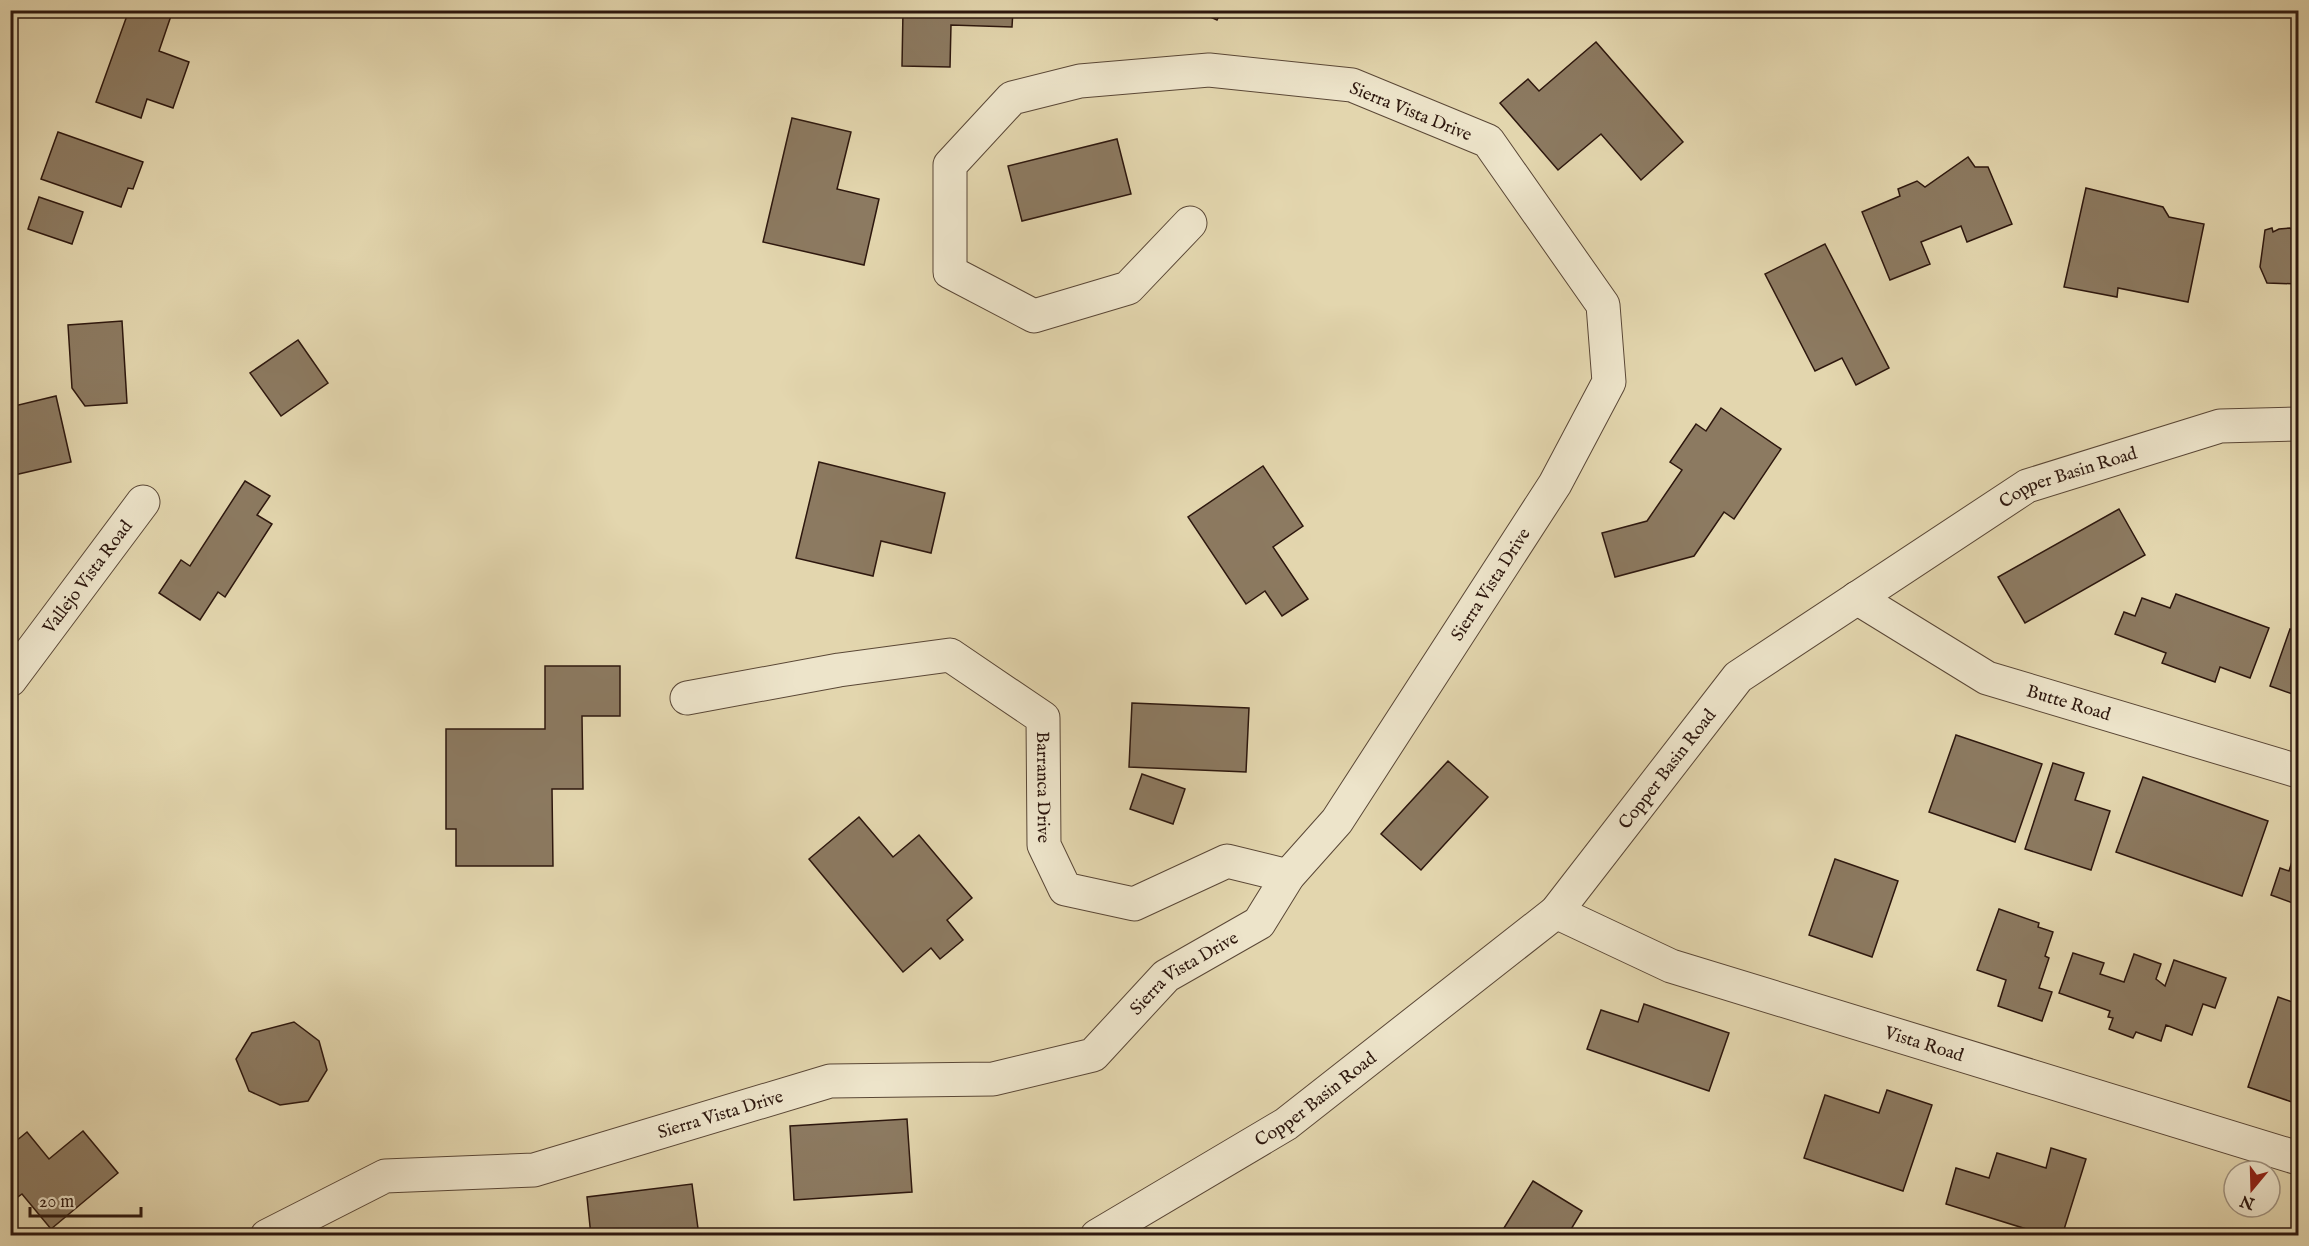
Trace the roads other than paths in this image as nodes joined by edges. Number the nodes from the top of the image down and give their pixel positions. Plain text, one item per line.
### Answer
1 (1190, 223) dead end
2 (2298, 424) edge
3 (143, 502) dead end
4 (1857, 598) junction
5 (10, 680) edge
6 (687, 698) dead end
7 (2298, 771) edge
8 (1288, 876) junction
9 (1556, 912) junction
10 (2298, 1158) edge
11 (267, 1236) edge
12 (1097, 1236) edge

1 - 8 street, Sierra Vista Drive
2 - 4 street, Copper Basin Road
3 - 5 street, Vallejo Vista Road
4 - 7 street, Butte Road
4 - 9 street, Copper Basin Road
6 - 8 street, Barranca Drive
8 - 11 street, Sierra Vista Drive
9 - 10 street, Vista Road
9 - 12 street, Copper Basin Road

